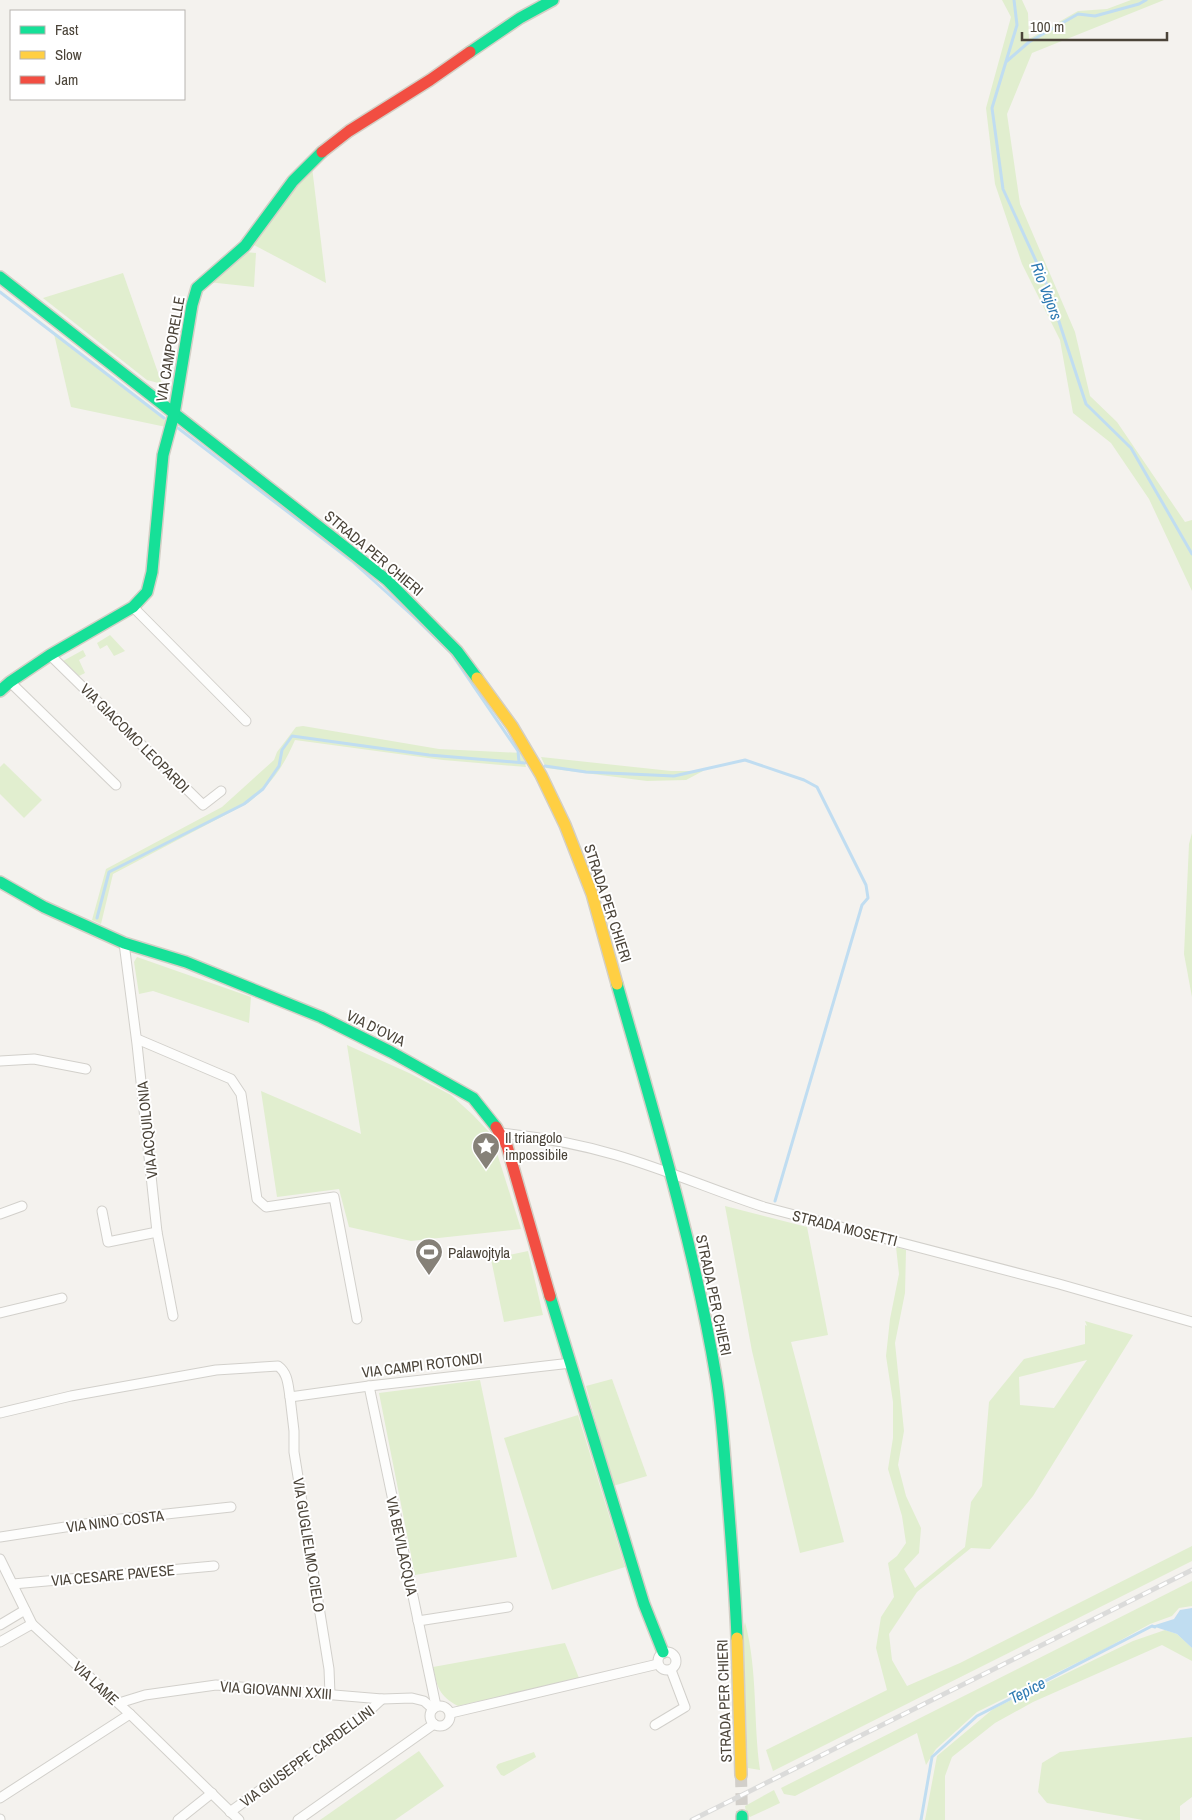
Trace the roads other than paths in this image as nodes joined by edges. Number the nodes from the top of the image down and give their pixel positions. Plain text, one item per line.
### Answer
1 (553, 0) edge
2 (0, 277) edge
3 (174, 414) junction
4 (133, 607) junction
5 (50, 655) junction
6 (10, 682) junction
7 (0, 692) edge
8 (246, 721) dead end
9 (116, 785) dead end
10 (221, 791) dead end
11 (0, 882) edge
12 (124, 943) junction
13 (137, 1039) junction
14 (0, 1061) edge
15 (86, 1069) dead end
16 (500, 1132) junction
17 (671, 1173) junction
18 (22, 1206) dead end
19 (102, 1211) dead end
20 (0, 1214) edge
21 (157, 1232) junction
22 (62, 1298) dead end
23 (0, 1313) edge
24 (173, 1316) dead end
25 (357, 1319) dead end
26 (1192, 1322) edge
27 (571, 1363) junction
28 (369, 1386) junction
29 (290, 1397) junction
30 (0, 1413) edge
31 (231, 1507) dead end
32 (0, 1537) edge
33 (0, 1559) edge
34 (214, 1566) dead end
35 (13, 1584) junction
36 (508, 1607) dead end
37 (25, 1610) junction
38 (418, 1621) junction
39 (32, 1624) junction
40 (0, 1625) edge
41 (0, 1642) edge
42 (664, 1652) junction
43 (658, 1664) junction
44 (671, 1670) junction
45 (330, 1694) junction
46 (382, 1699) junction
47 (119, 1703) junction
48 (434, 1707) junction
49 (451, 1713) junction
50 (130, 1714) junction
51 (434, 1724) junction
52 (655, 1725) dead end
53 (741, 1775) tunnel mouth
54 (212, 1793) junction
55 (0, 1798) edge
56 (230, 1812) junction
57 (178, 1820) edge
58 (239, 1820) edge
59 (298, 1820) edge

1 - 3 street, VIA CAMPORELLE
2 - 3 street, STRADA PER CHIERI
3 - 4 street, VIA CAMPORELLE
3 - 17 street, STRADA PER CHIERI
4 - 5 street, VIA CAMPORELLE
4 - 8 street
5 - 6 street, VIA CAMPORELLE
5 - 10 street, VIA GIACOMO LEOPARDI
6 - 7 street, VIA CAMPORELLE
6 - 9 street
11 - 12 street, VIA D'OVIA
12 - 13 street, VIA ACQUILONIA
12 - 16 street, VIA D'OVIA
13 - 21 street, VIA ACQUILONIA
13 - 25 street
14 - 15 street
16 - 17 street, STRADA MOSETTI
16 - 27 street, VIA D'OVIA
17 - 26 street, STRADA MOSETTI
17 - 53 street, STRADA PER CHIERI
18 - 20 street
19 - 21 street
21 - 24 street, VIA ACQUILONIA
22 - 23 street
27 - 28 street, VIA CAMPI ROTONDI
27 - 42 street
28 - 29 street, VIA CAMPI ROTONDI
28 - 38 street, VIA BEVILACQUA
29 - 30 street
29 - 45 street, VIA GUGLIELMO CIELO
31 - 32 street, VIA NINO COSTA
33 - 35 street, VIA LAME
34 - 35 street, VIA CESARE PAVESE
35 - 37 street, VIA LAME
36 - 38 street
37 - 39 street, VIA LAME
37 - 40 street
38 - 48 street, VIA BEVILACQUA
39 - 41 street
39 - 47 street, VIA LAME
42 - 43 street
42 - 44 street
43 - 44 street
43 - 49 street
44 - 52 street
45 - 46 street, VIA GIOVANNI XXIII
45 - 47 street, VIA GIOVANNI XXIII
46 - 48 street, VIA GIOVANNI XXIII
46 - 56 street, VIA GIUSEPPE CARDELLINI
47 - 50 street, VIA LAME
48 - 49 street
48 - 51 street
49 - 51 street
50 - 54 street, VIA LAME
50 - 55 street
51 - 59 street
54 - 56 street, VIA LAME
54 - 57 street
56 - 58 street, VIA LAME

